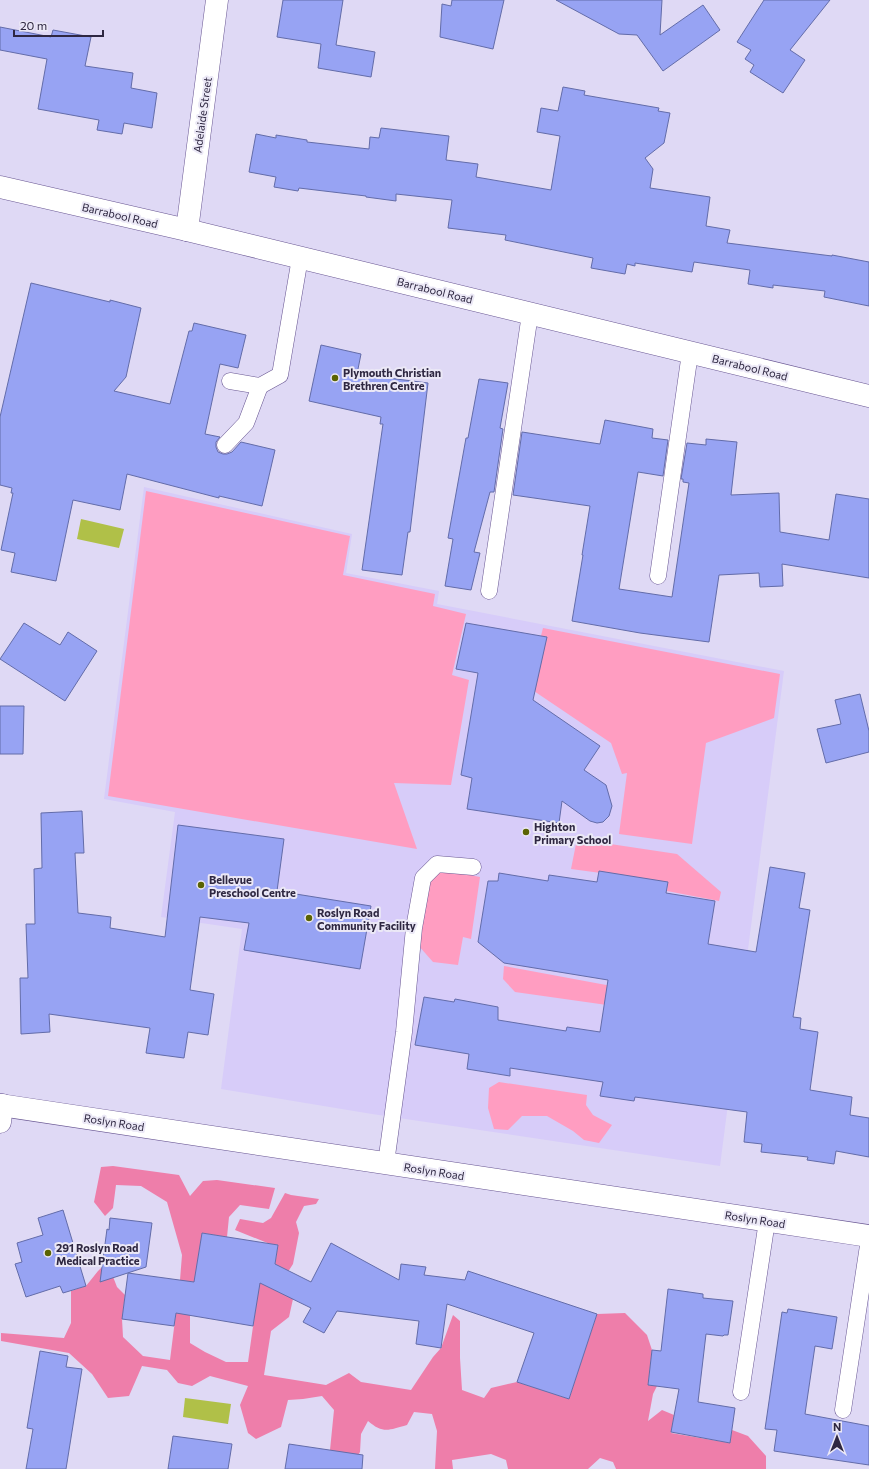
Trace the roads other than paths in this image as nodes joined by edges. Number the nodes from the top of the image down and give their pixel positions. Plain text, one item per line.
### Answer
1 (217, 0) edge
2 (0, 187) edge
3 (187, 230) junction
4 (300, 258) junction
5 (530, 314) junction
6 (690, 353) junction
7 (230, 381) dead end
8 (260, 386) junction
9 (869, 396) edge
10 (225, 445) dead end
11 (658, 576) dead end
12 (488, 592) dead end
13 (473, 867) dead end
14 (1, 1111) edge
15 (386, 1163) junction
16 (767, 1221) junction
17 (869, 1238) edge
18 (741, 1392) dead end
19 (843, 1410) dead end

1 - 3 street, Adelaide Street
2 - 3 street, Barrabool Road
3 - 4 street, Barrabool Road
4 - 5 street, Barrabool Road
4 - 8 lane
5 - 6 street, Barrabool Road
5 - 12 lane
6 - 9 street, Barrabool Road
6 - 11 lane
7 - 8 lane
8 - 10 lane
13 - 15 lane
14 - 15 street, Roslyn Road
15 - 16 street, Roslyn Road
16 - 17 street, Roslyn Road
16 - 18 lane
17 - 19 lane

